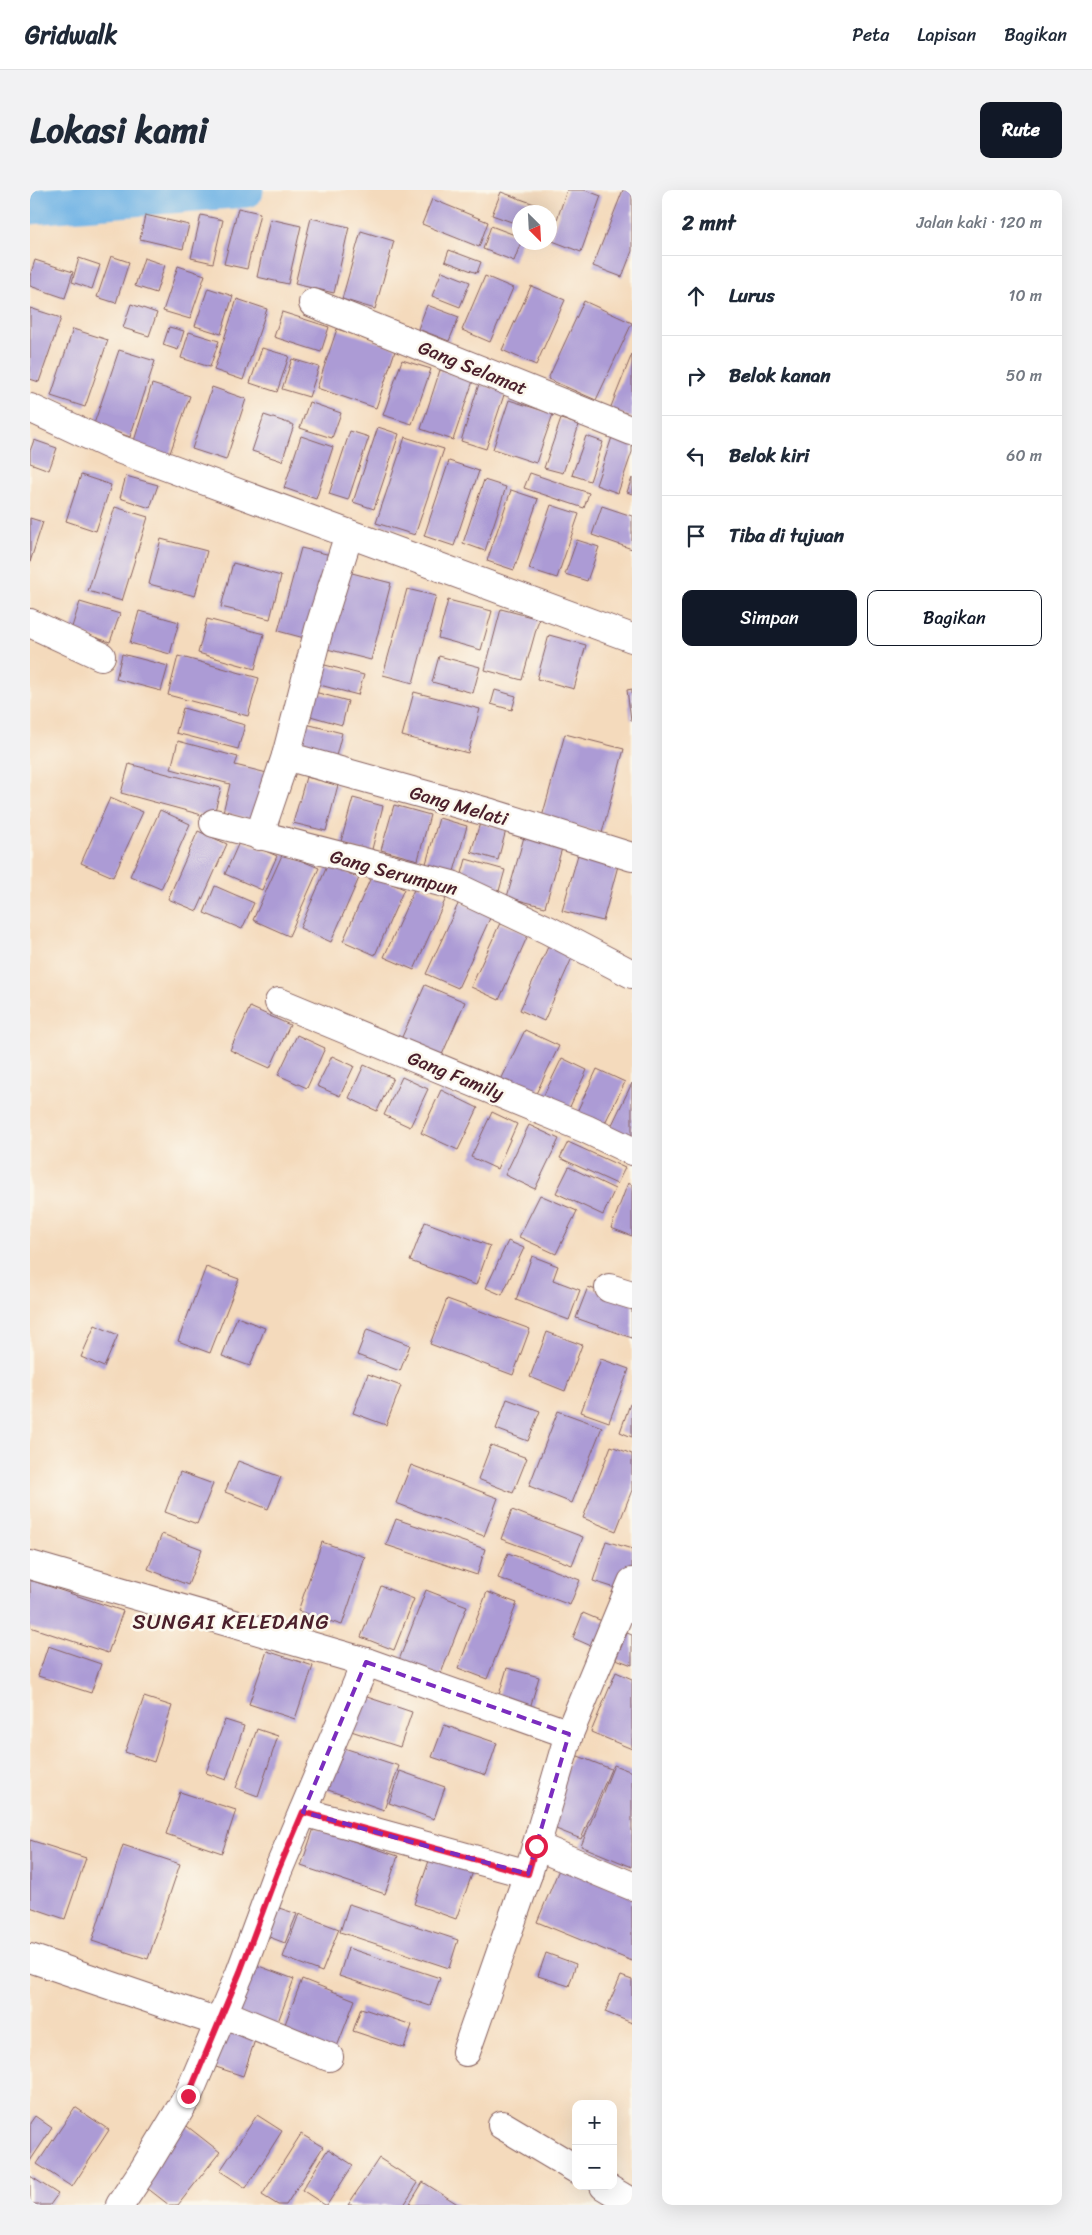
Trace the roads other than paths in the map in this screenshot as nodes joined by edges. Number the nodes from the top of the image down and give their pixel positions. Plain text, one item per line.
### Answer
1 (314, 303) dead end
2 (30, 408) edge
3 (632, 431) edge
4 (349, 534) junction
5 (30, 623) edge
6 (632, 638) edge
7 (101, 656) dead end
8 (286, 756) junction
9 (214, 823) dead end
10 (259, 836) junction
11 (632, 857) edge
12 (632, 974) edge
13 (278, 1002) dead end
14 (632, 1151) edge
15 (30, 1565) edge
16 (629, 1597) edge
17 (366, 1662) junction
18 (569, 1734) junction
19 (303, 1812) junction
20 (536, 1846) junction
21 (528, 1874) junction
22 (632, 1886) edge
23 (30, 1958) edge
24 (220, 2018) junction
25 (466, 2052) dead end
26 (329, 2057) dead end
27 (502, 2125) dead end
28 (572, 2167) edge
29 (611, 2190) edge
30 (632, 2203) edge
31 (120, 2205) edge

1 - 3 street, Gang Selamat
2 - 4 street
4 - 6 street
4 - 8 street
5 - 7 street
8 - 10 street
8 - 11 street, Gang Melati
9 - 10 street, Gang Serumpun
10 - 12 street, Gang Serumpun
13 - 14 street, Gang Family
15 - 17 street
16 - 18 street
17 - 18 street
17 - 19 street
18 - 20 street
19 - 21 street
19 - 24 street
20 - 21 street
20 - 22 street
21 - 25 street
23 - 24 street
24 - 26 street
24 - 31 street
27 - 28 street
29 - 30 street

